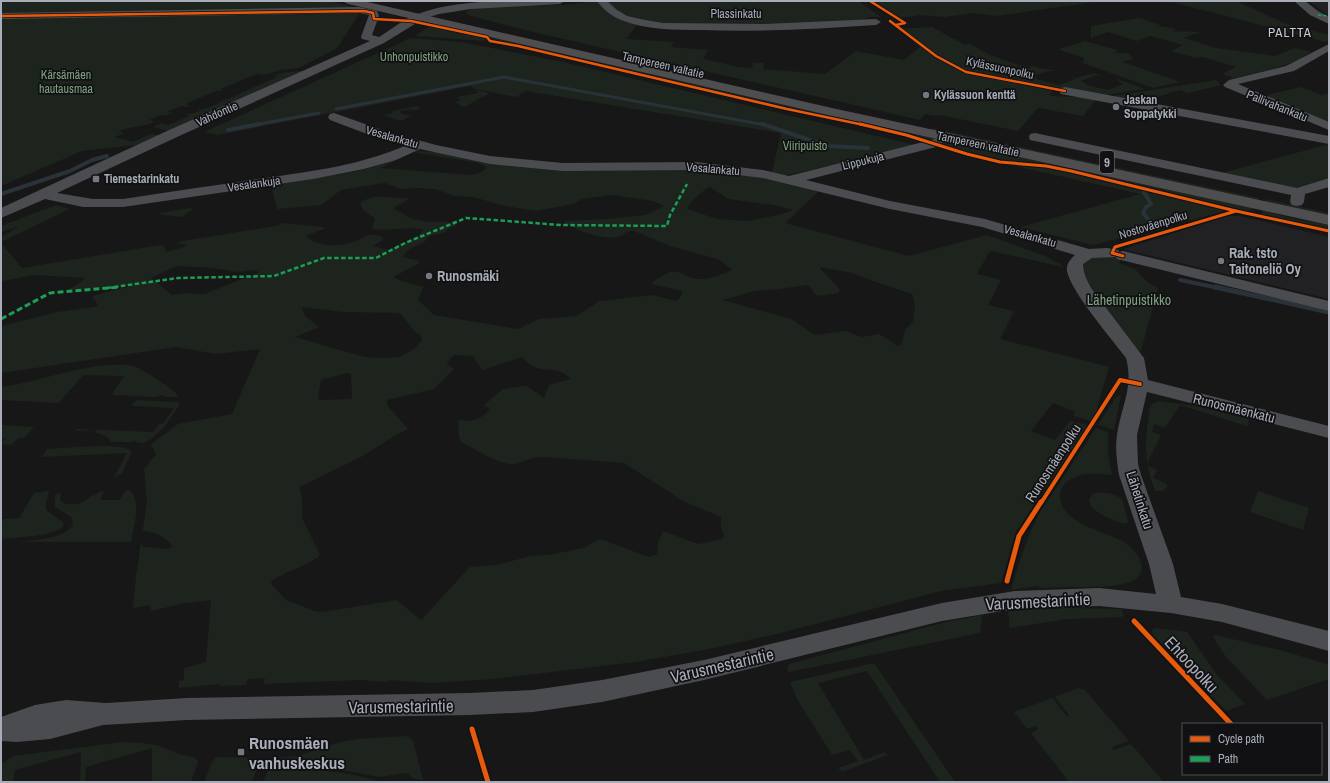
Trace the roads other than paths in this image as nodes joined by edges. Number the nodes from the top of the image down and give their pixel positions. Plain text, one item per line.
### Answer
1 (348, 1) edge
2 (382, 1) edge
3 (532, 1) edge
4 (560, 1) edge
5 (602, 1) edge
6 (1299, 1) edge
7 (426, 14) junction
8 (1, 16) edge
9 (1318, 16) junction
10 (1329, 16) edge
11 (1329, 21) edge
12 (876, 22) dead end
13 (380, 41) junction
14 (1329, 47) edge
15 (1066, 91) dead end
16 (334, 117) dead end
17 (1329, 126) edge
18 (1035, 137) dead end
19 (1329, 140) edge
20 (935, 143) dead end
21 (419, 145) junction
22 (790, 180) junction
23 (1329, 182) edge
24 (44, 194) junction
25 (1297, 197) junction
26 (1329, 209) edge
27 (1, 214) edge
28 (1329, 220) edge
29 (1088, 254) junction
30 (1329, 306) edge
31 (1140, 384) junction
32 (1329, 432) edge
33 (1171, 604) junction
34 (1329, 641) edge
35 (1, 730) edge

1 - 7 highway, Tampereen valtatie / 9
2 - 7 highway, Tampereen valtatie / 9
3 - 4 street, Vahdontie
3 - 7 street, Vahdontie
5 - 12 street, Plassinkatu
6 - 9 street
7 - 13 street, Vahdontie
7 - 25 highway, Tampereen valtatie / 9
7 - 28 highway, Tampereen valtatie / 9
8 - 13 street
9 - 10 street
9 - 11 street
13 - 24 street, Vahdontie
14 - 17 street, Pallivahankatu
15 - 19 street
16 - 21 street, Vesalankatu
18 - 25 street, Tampereen valtatie
20 - 22 street, Lippukuja
21 - 22 street, Vesalankatu
21 - 24 street, Vesalankuja
22 - 29 street, Vesalankatu
23 - 25 street
24 - 27 street, Vahdontie
25 - 26 highway, Tampereen valtatie / 9
29 - 30 street
29 - 31 street, Lähetinkatu
31 - 32 street, Runosmäenkatu
31 - 33 street, Lähetinkatu
33 - 34 street, Varusmestarintie
33 - 35 street, Varusmestarintie

